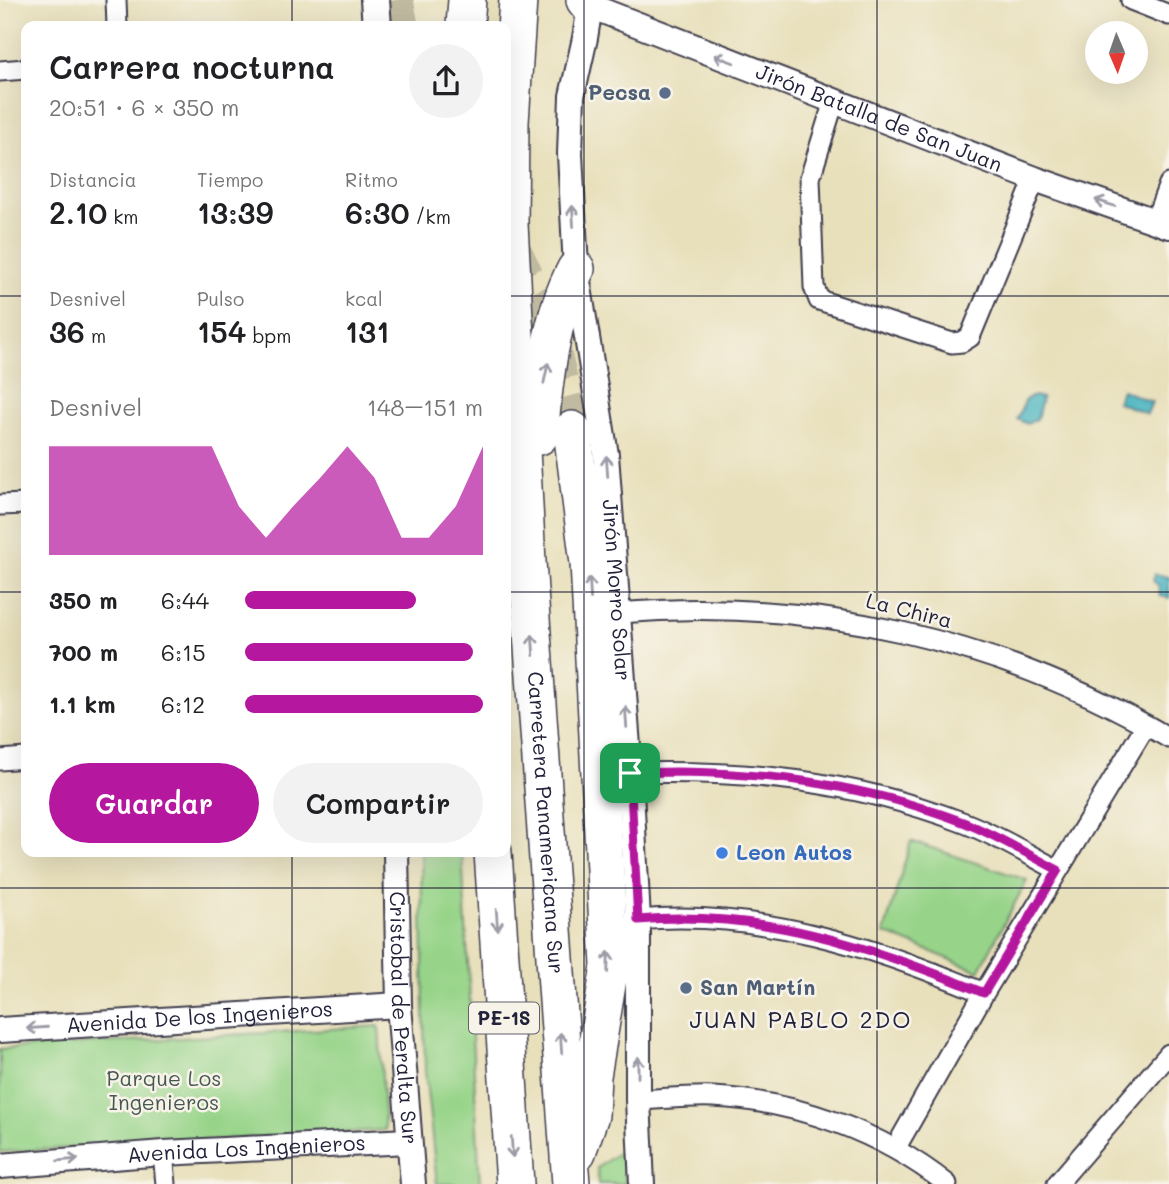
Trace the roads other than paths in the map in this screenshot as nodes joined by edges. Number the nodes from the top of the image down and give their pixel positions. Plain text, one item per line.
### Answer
1 (116, 0) edge
2 (375, 0) edge
3 (467, 0) edge
4 (518, 0) edge
5 (1131, 0) edge
6 (589, 2) edge
7 (1169, 15) edge
8 (117, 21) edge
9 (377, 21) edge
10 (465, 21) edge
11 (21, 69) edge
12 (0, 71) edge
13 (834, 102) junction
14 (511, 107) edge
15 (1035, 179) junction
16 (1169, 184) edge
17 (1162, 224) edge
18 (511, 262) edge
19 (576, 269) junction
20 (572, 430) tunnel mouth
21 (21, 503) edge
22 (0, 505) edge
23 (527, 562) junction
24 (618, 613) junction
25 (1146, 725) junction
26 (1169, 738) edge
27 (21, 758) edge
28 (0, 760) edge
29 (630, 773) junction
30 (396, 857) edge
31 (493, 857) edge
32 (1058, 870) junction
33 (638, 920) junction
34 (984, 993) junction
35 (399, 1006) junction
36 (0, 1030) edge
37 (1169, 1054) edge
38 (638, 1100) junction
39 (409, 1141) junction
40 (895, 1149) junction
41 (163, 1153) junction
42 (0, 1166) edge
43 (570, 1178) edge
44 (166, 1184) edge
45 (413, 1184) edge
46 (514, 1184) edge
47 (642, 1184) edge
48 (947, 1184) edge
49 (1057, 1184) edge

1 - 8 street
2 - 9 main road
3 - 10 highway
4 - 14 highway, Carretera Panamericana Sur / PE-1S
5 - 7 street
13 -> 6 street, Jirón Batalla de San Juan
19 -> 6 street, Jirón Morro Solar
11 - 12 street
13 - 15 street, Jirón Batalla de San Juan
13 - 15 street
17 -> 15 street, Jirón Batalla de San Juan
16 - 17 street
18 - 23 highway, Carretera Panamericana Sur / PE-1S
23 -> 19 highway
24 -> 19 street, Jirón Morro Solar
43 -> 20 highway
21 - 22 street
43 -> 23 highway, Carretera Panamericana Sur / PE-1S
24 - 25 street, La Chira
29 -> 24 street, Jirón Morro Solar
25 - 26 street, La Chira
25 - 32 street
27 - 28 street
29 - 32 street
29 - 33 street, Jirón Morro Solar
30 - 35 street, Cristobal de Peralta Sur
31 -> 46 highway, PE-1S
32 - 34 street
33 - 34 street
38 -> 33 street, Jirón Morro Solar
34 - 40 street
35 -> 36 street, Avenida De los Ingenieros
35 - 39 street, Cristobal de Peralta Sur
37 - 49 street
38 - 40 street
38 - 47 street, Jirón Morro Solar
39 - 41 street, Avenida Los Ingenieros
39 - 45 street, Cristobal de Peralta Sur
40 - 48 street
42 -> 41 street, Avenida Los Ingenieros
41 - 44 street

